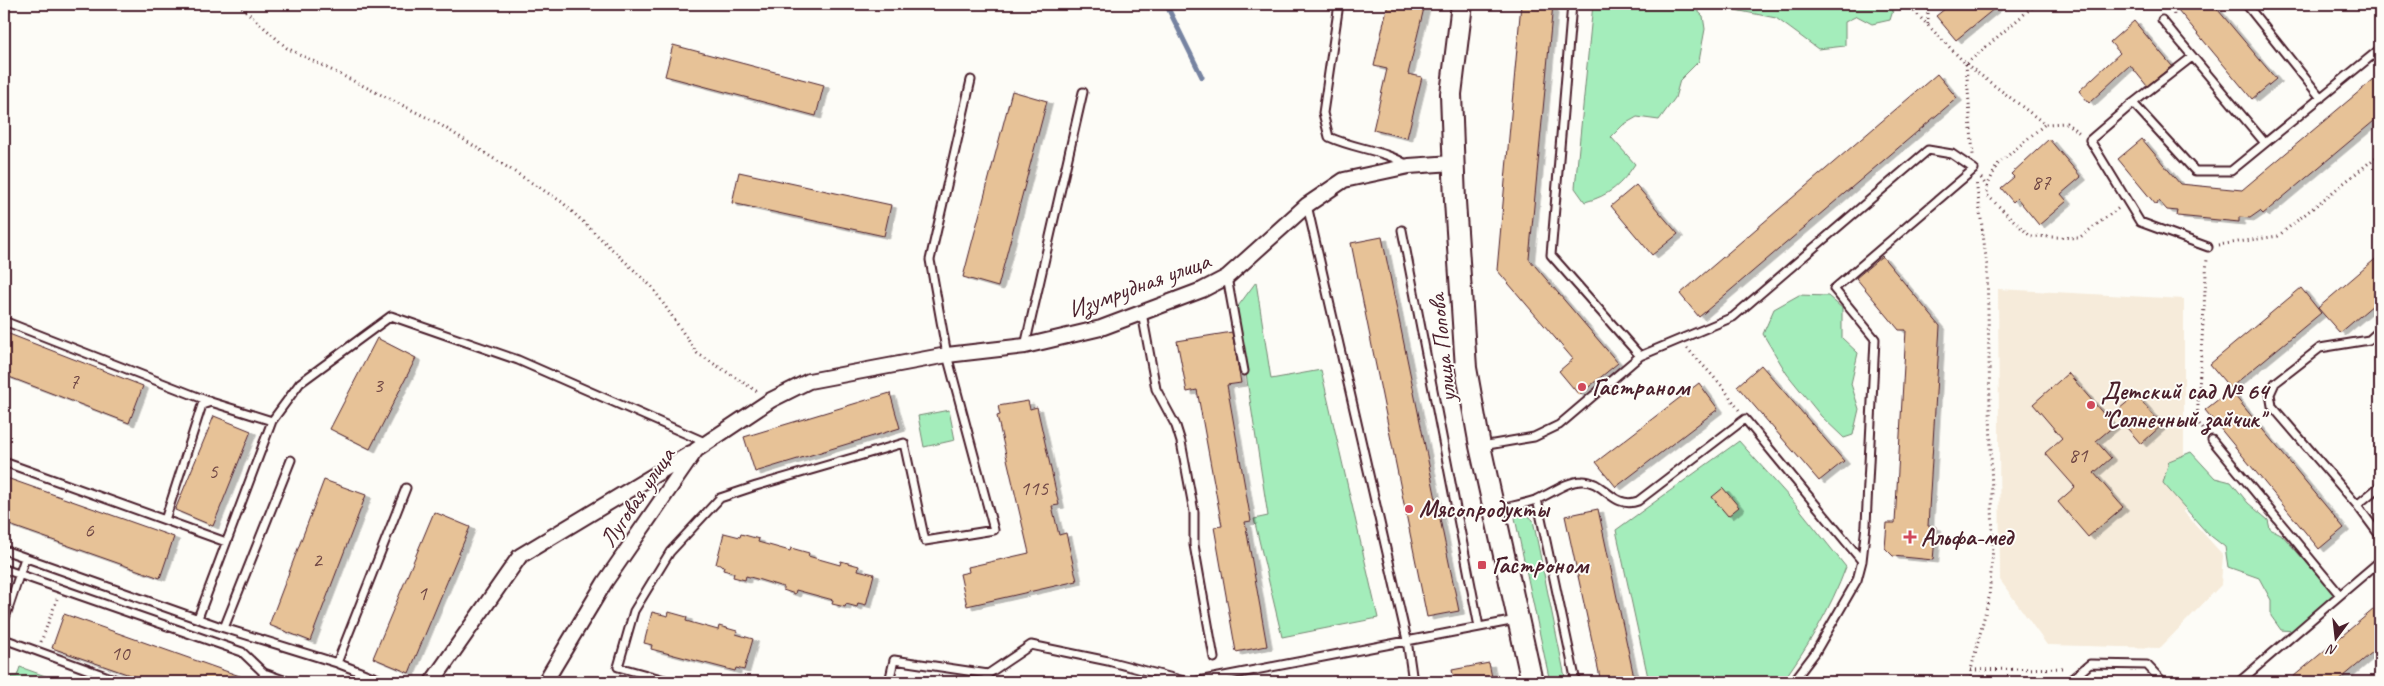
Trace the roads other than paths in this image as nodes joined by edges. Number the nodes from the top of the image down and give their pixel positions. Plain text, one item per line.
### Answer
1 (1339, 4) edge
2 (1462, 4) edge
3 (1572, 4) edge
4 (2246, 4) edge
5 (2162, 20) dead end
6 (2380, 49) edge
7 (2192, 57) junction
8 (971, 80) dead end
9 (1084, 92) dead end
10 (2321, 98) junction
11 (2133, 103) junction
12 (2265, 144) junction
13 (1453, 163) junction
14 (1409, 166) junction
15 (1307, 205) junction
16 (1402, 230) dead end
17 (2208, 247) road end
18 (1227, 277) junction
19 (1142, 313) junction
20 (4, 321) edge
21 (2380, 330) edge
22 (1025, 346) junction
23 (947, 355) junction
24 (1640, 356) junction
25 (1244, 372) dead end
26 (809, 381) joint
27 (212, 402) junction
28 (272, 421) junction
29 (2212, 440) road end
30 (1480, 446) junction
31 (702, 447) junction
32 (291, 460) dead end
33 (4, 462) edge
34 (2380, 486) edge
35 (406, 488) dead end
36 (1537, 499) junction
37 (2357, 505) junction
38 (1494, 511) junction
39 (165, 520) junction
40 (2380, 536) edge
41 (226, 542) junction
42 (4, 550) edge
43 (25, 558) junction
44 (1862, 561) junction
45 (2380, 561) edge
46 (4, 569) edge
47 (20, 574) junction
48 (2340, 595) junction
49 (198, 618) junction
50 (1518, 620) junction
51 (4, 621) edge
52 (1479, 627) junction
53 (224, 628) junction
54 (4, 639) edge
55 (1407, 640) junction
56 (1214, 658) dead end
57 (337, 663) junction
58 (264, 673) junction
59 (988, 674) junction
60 (122, 682) edge
61 (261, 682) edge
62 (289, 682) edge
63 (386, 682) edge
64 (432, 682) edge
65 (546, 682) edge
66 (672, 682) edge
67 (889, 682) edge
68 (986, 682) edge
69 (1188, 682) edge
70 (1193, 682) edge
71 (1413, 682) edge
72 (1532, 682) edge
73 (1576, 682) edge
74 (1793, 682) edge
75 (2068, 682) edge
76 (2163, 682) edge
77 (2239, 682) edge

1 - 14 lane
2 - 13 street, улица Попова
3 - 24 lane
4 - 10 lane
5 - 7 lane
6 - 10 lane
7 - 11 lane
7 - 12 lane
8 - 23 lane
9 - 22 lane
10 - 12 lane
11 - 12 lane
11 - 17 lane
13 - 14 street, Изумрудная улица
13 - 30 street, улица Попова
14 - 15 street, Изумрудная улица
15 - 18 street, Изумрудная улица
15 - 55 lane
16 - 52 lane
18 - 19 street, Изумрудная улица
18 - 25 lane
19 - 22 street, Изумрудная улица
19 - 56 lane
20 - 27 lane
21 - 37 lane
22 - 23 street, Изумрудная улица
23 - 26 street, Изумрудная улица
23 - 66 lane
24 - 30 lane
24 - 44 lane
26 - 31 street, Луговая улица
27 - 28 lane
27 - 39 lane
28 - 31 lane
28 - 41 lane
29 - 48 lane
30 - 38 street, улица Попова
31 - 64 street
31 - 65 street, Луговая улица
32 - 53 lane
33 - 39 lane
34 - 37 lane
35 - 57 lane
36 - 38 lane
36 - 44 lane
36 - 73 lane
37 - 40 lane
38 - 50 street, улица Попова
39 - 41 lane
41 - 49 lane
42 - 43 lane
43 - 47 lane
43 - 49 lane
44 - 74 lane
45 - 48 lane
46 - 47 lane
47 - 51 lane
47 - 58 lane
48 - 77 lane
49 - 53 lane
50 - 52 lane
50 - 72 street, улица Попова
52 - 55 lane
53 - 57 lane
54 - 60 lane
55 - 70 lane
55 - 71 lane
57 - 63 lane
58 - 61 lane
58 - 62 lane
59 - 67 lane
59 - 68 lane
59 - 69 lane
75 - 76 lane

